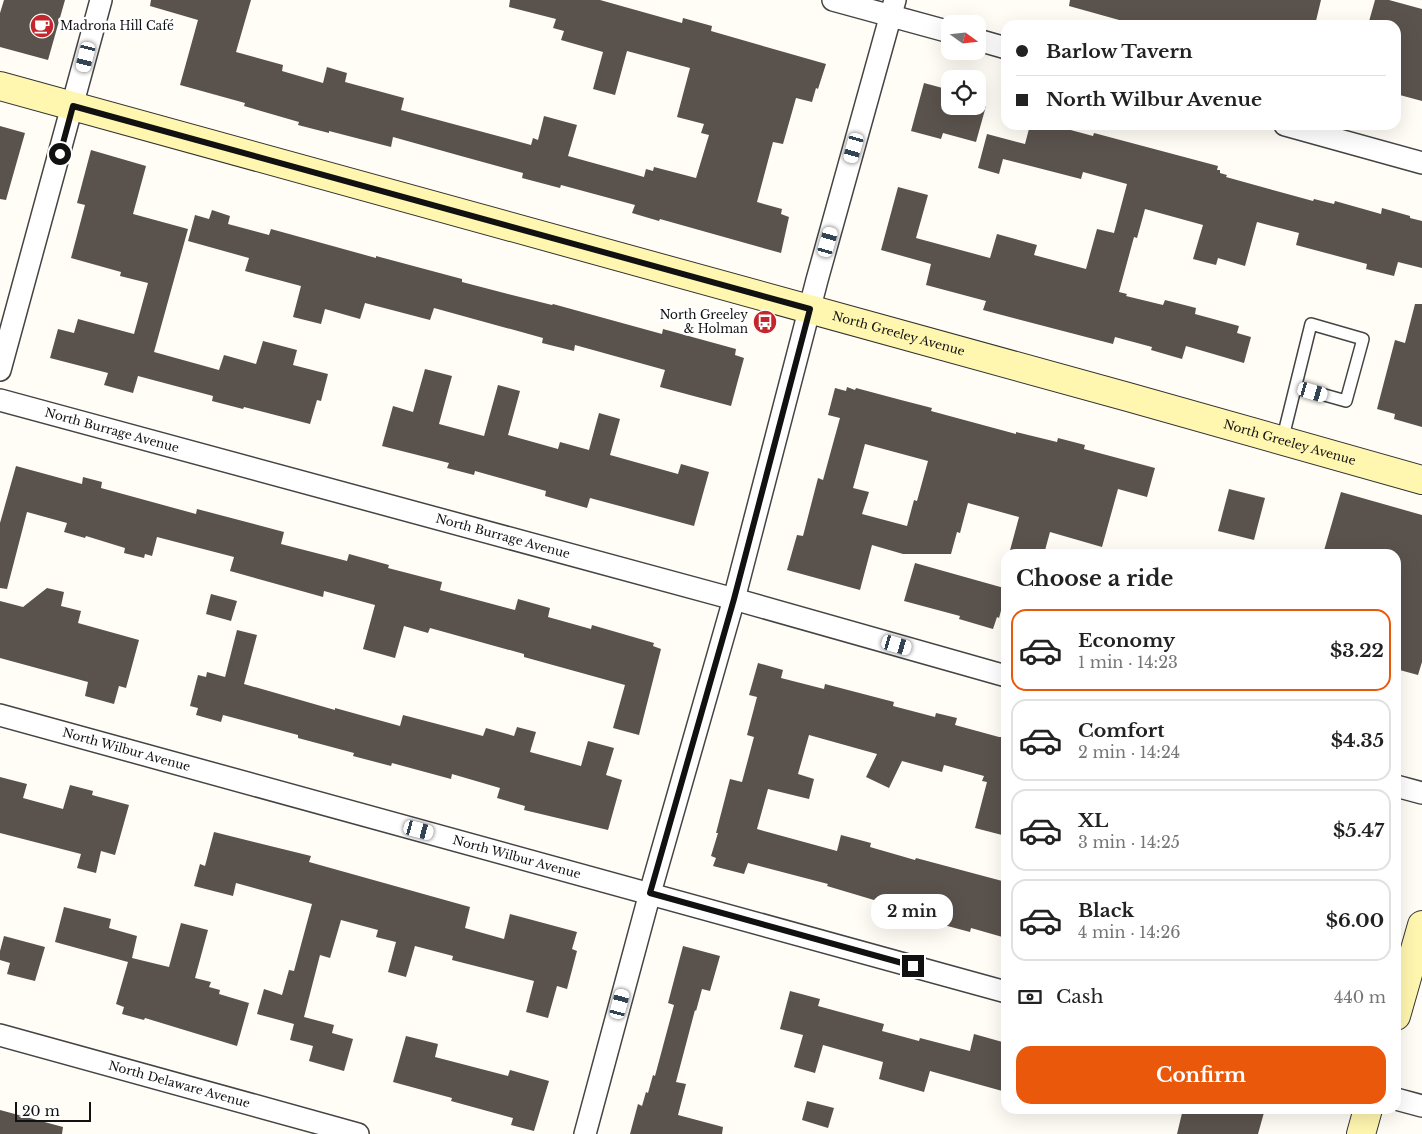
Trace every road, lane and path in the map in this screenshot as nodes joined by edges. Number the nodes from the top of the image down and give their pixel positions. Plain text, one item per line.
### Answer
1 (101, 0) edge
2 (834, 0) edge
3 (893, 8) edge
4 (941, 28) edge
5 (986, 42) edge
6 (1001, 47) edge
7 (0, 86) edge
8 (73, 106) junction
9 (1303, 130) edge
10 (1422, 163) edge
11 (810, 309) junction
12 (0, 370) edge
13 (1296, 387) junction
14 (0, 400) edge
15 (1282, 441) junction
16 (1422, 480) edge
17 (734, 599) junction
18 (1001, 675) edge
19 (0, 714) edge
20 (1401, 787) edge
21 (1422, 793) edge
22 (650, 893) junction
23 (1422, 925) edge
24 (1001, 991) edge
25 (1401, 998) edge
26 (0, 1035) edge
27 (1401, 1100) edge
28 (1422, 1106) edge
29 (1367, 1114) edge
30 (358, 1134) edge
31 (585, 1134) edge
32 (1361, 1134) edge

1 - 8 street
2 - 3 street
3 - 4 street
3 - 11 street
5 - 6 street
7 - 8 main road, North Greeley Avenue
8 - 11 main road, North Greeley Avenue
8 - 12 street
9 - 10 street
11 - 15 main road, North Greeley Avenue
11 - 17 street
13 - 13 lane
13 - 15 lane
14 - 17 street, North Burrage Avenue
15 - 16 main road, North Greeley Avenue
17 - 18 street, North Burrage Avenue
17 - 22 street
19 - 22 street, North Wilbur Avenue
20 - 21 street
22 - 24 street, North Wilbur Avenue
22 - 31 street
23 - 25 main road
26 - 30 street, North Delaware Avenue
27 - 28 street
29 - 32 main road

